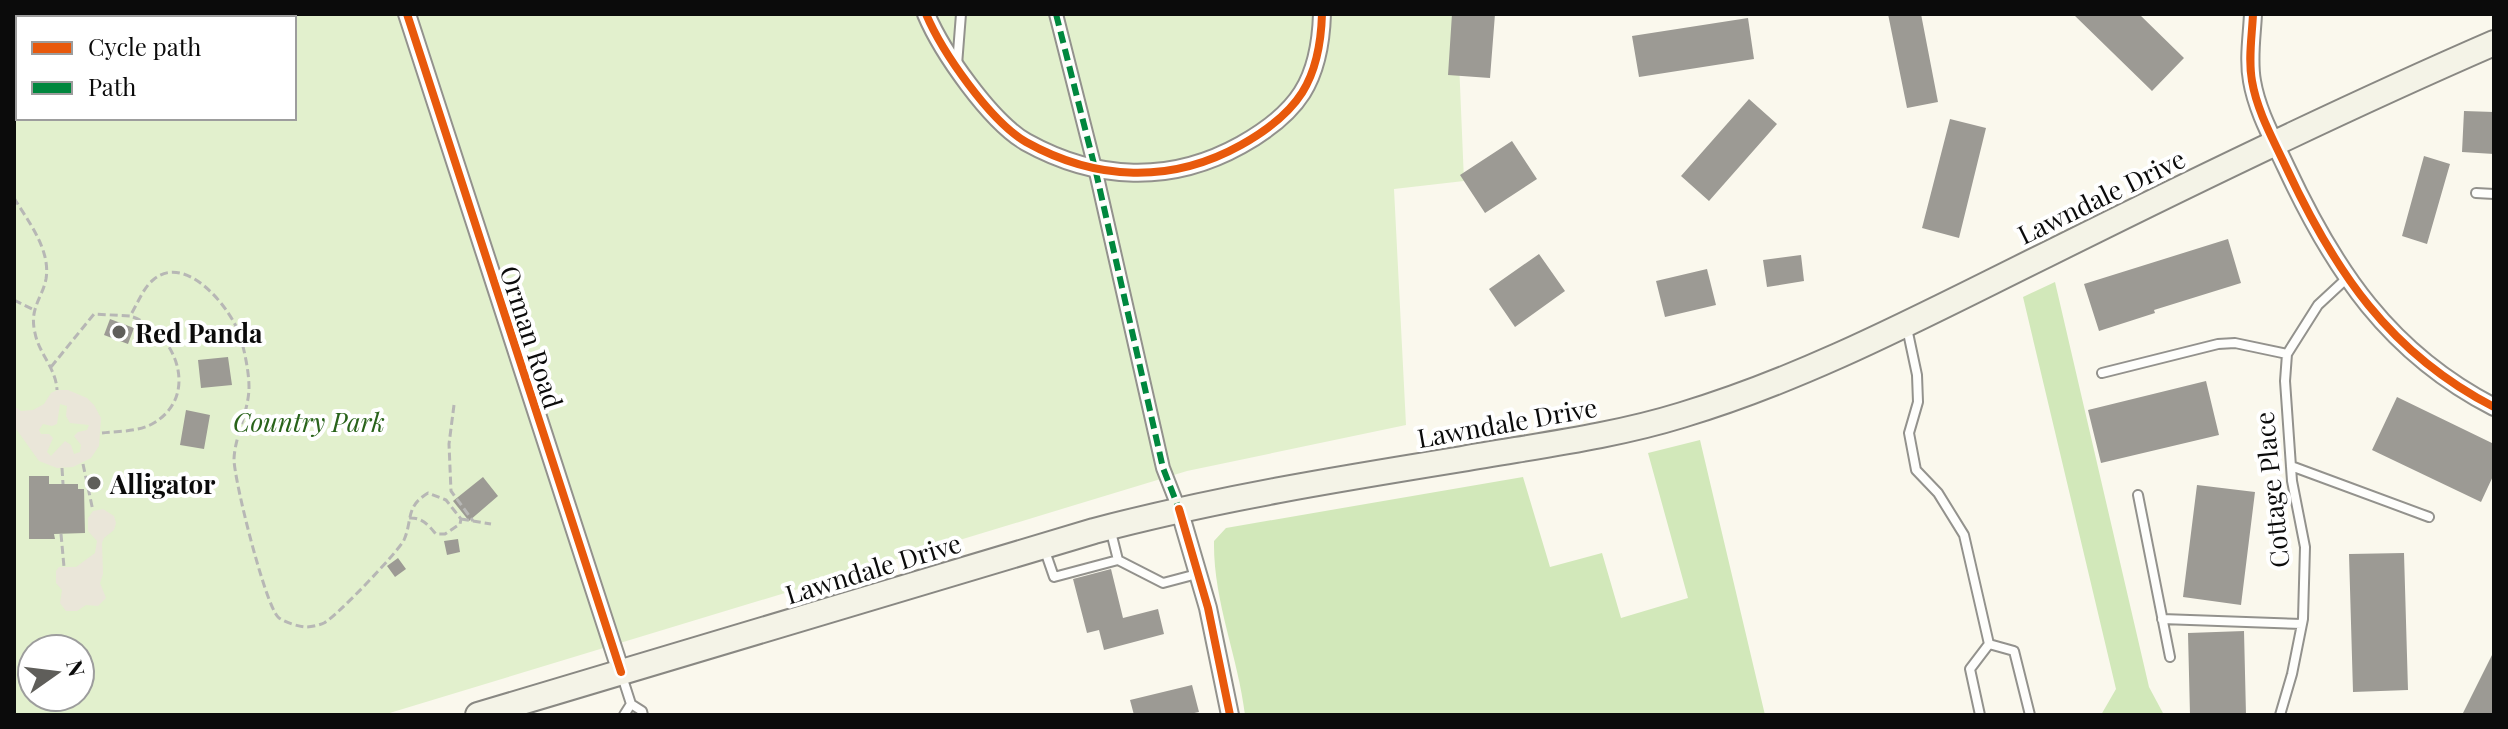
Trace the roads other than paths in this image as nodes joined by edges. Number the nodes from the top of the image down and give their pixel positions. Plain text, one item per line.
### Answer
1 (407, 14) edge
2 (926, 14) edge
3 (961, 14) edge
4 (1056, 14) edge
5 (1322, 14) edge
6 (2253, 14) edge
7 (2494, 43) edge
8 (957, 71) junction
9 (2274, 142) junction
10 (1095, 168) junction
11 (2476, 193) dead end
12 (2494, 194) edge
13 (2346, 279) junction
14 (1906, 323) junction
15 (2287, 354) junction
16 (2102, 373) dead end
17 (2494, 407) edge
18 (2291, 466) junction
19 (2138, 495) dead end
20 (1179, 509) junction
21 (2429, 517) dead end
22 (1110, 527) junction
23 (1044, 546) junction
24 (1118, 560) junction
25 (1197, 574) junction
26 (2162, 619) junction
27 (2302, 624) junction
28 (1989, 644) junction
29 (2170, 657) dead end
30 (621, 672) junction
31 (631, 704) junction
32 (478, 715) edge
33 (624, 715) edge
34 (643, 715) edge
35 (1230, 715) edge
36 (1980, 715) edge
37 (2030, 715) edge
38 (2280, 715) edge

1 - 30 street, Orman Road
2 - 8 street
3 - 8 lane
4 - 10 street
5 - 10 street
6 - 9 street
7 - 9 main road, Lawndale Drive
8 - 10 street
9 - 13 street
9 - 14 main road, Lawndale Drive
10 - 20 street
11 - 12 lane
13 - 15 lane
13 - 17 street
14 - 20 main road, Lawndale Drive
14 - 28 lane
15 - 16 lane
15 - 18 lane, Cottage Place
18 - 21 lane
18 - 27 lane, Cottage Place
19 - 26 lane
20 - 22 main road, Lawndale Drive
20 - 25 street
22 - 23 main road, Lawndale Drive
22 - 24 lane
23 - 24 lane
23 - 30 main road, Lawndale Drive
24 - 25 lane
25 - 35 street
26 - 27 lane
26 - 29 lane
27 - 38 lane, Cottage Place
28 - 36 lane
28 - 37 lane
30 - 31 lane
30 - 32 main road, Lawndale Drive
31 - 33 lane
31 - 34 lane

